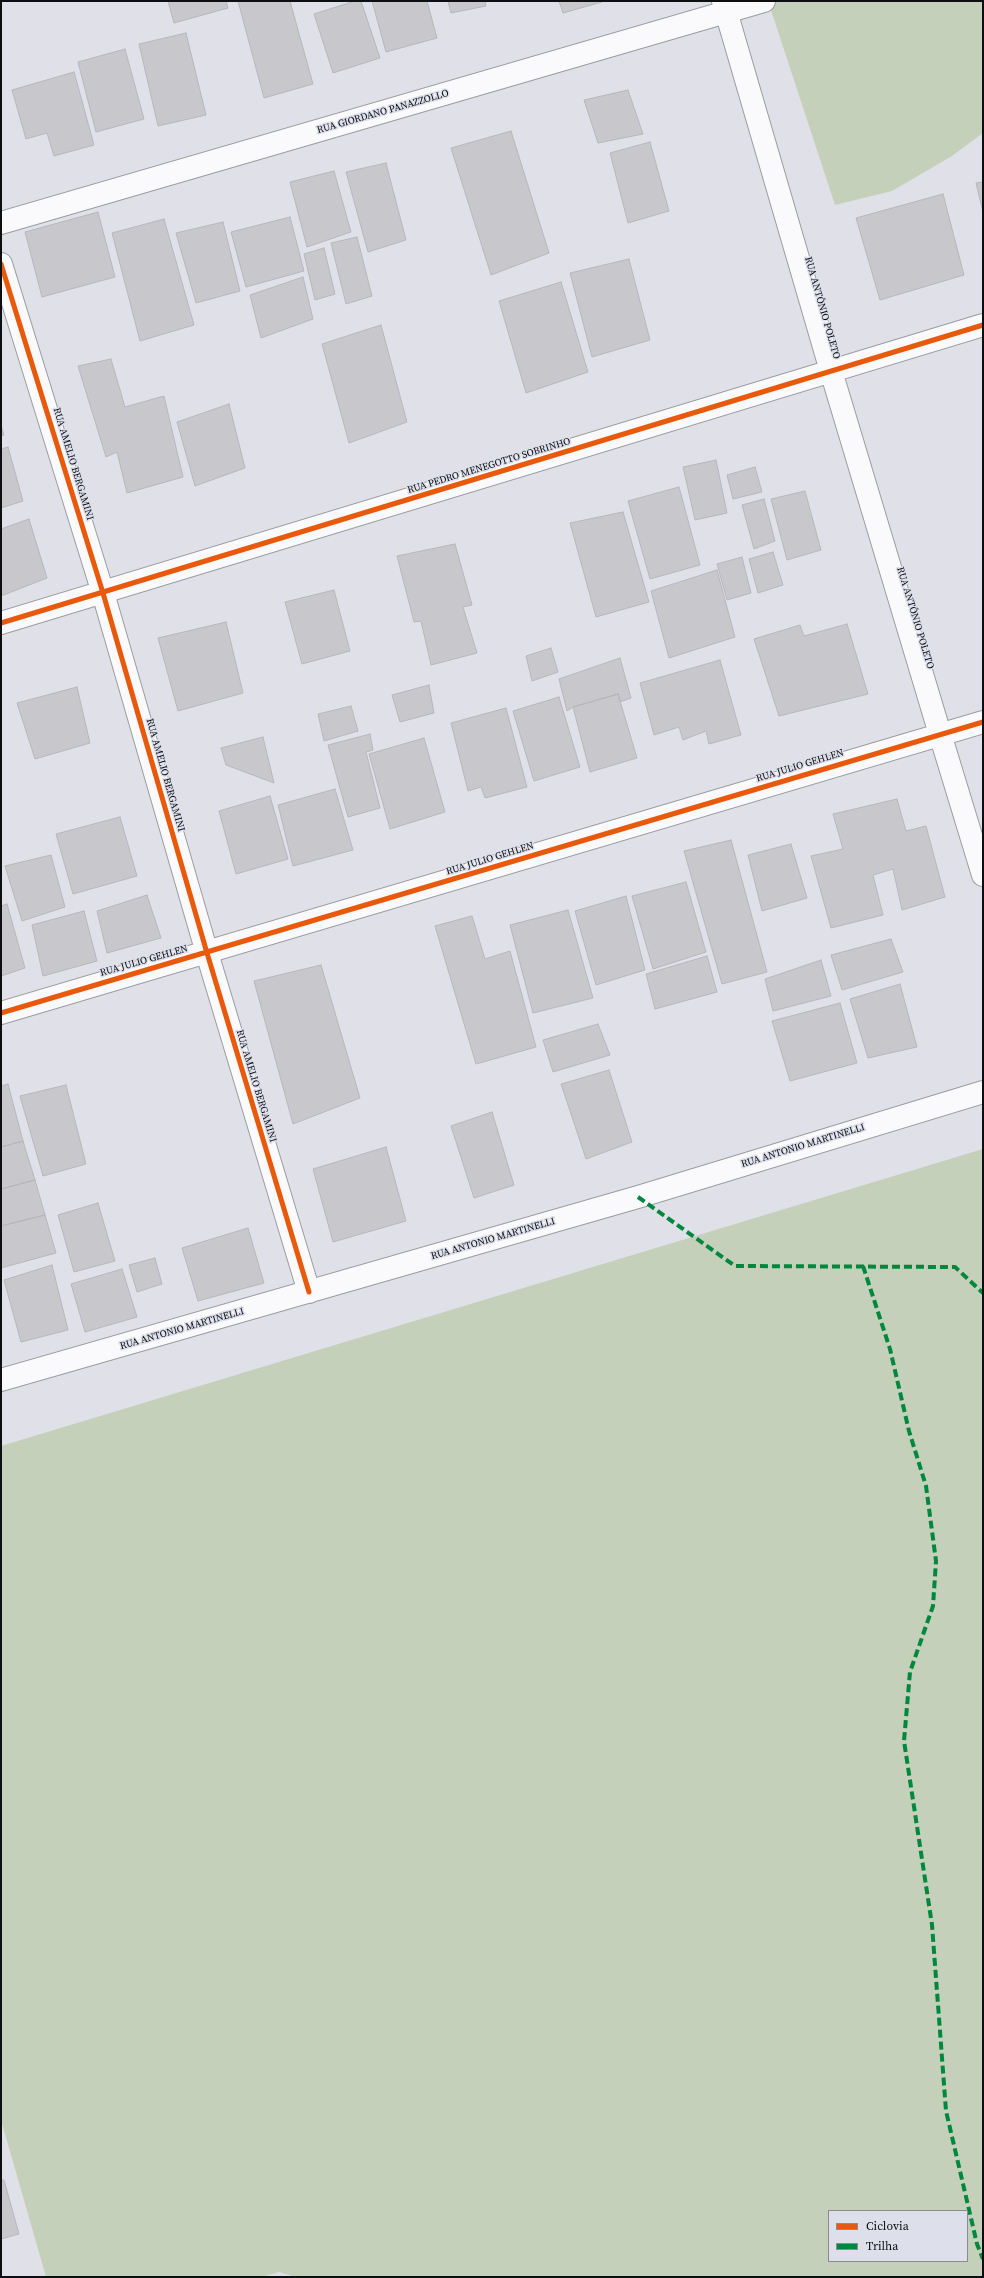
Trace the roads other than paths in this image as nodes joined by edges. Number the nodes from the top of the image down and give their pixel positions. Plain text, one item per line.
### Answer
1 (764, 1) edge
2 (725, 7) edge
3 (1, 223) edge
4 (1, 264) edge
5 (983, 325) edge
6 (831, 371) junction
7 (103, 593) junction
8 (1, 623) edge
9 (983, 722) edge
10 (940, 734) junction
11 (983, 875) edge
12 (207, 952) junction
13 (1, 1013) edge
14 (983, 1092) edge
15 (309, 1292) junction
16 (1, 1380) edge

1 - 2 street, RUA GIORDANO PANAZZOLLO
2 - 3 street, RUA GIORDANO PANAZZOLLO
2 - 6 street, RUA ANTÔNIO POLETO
4 - 7 street, RUA AMELIO BERGAMINI
5 - 6 street, RUA PEDRO MENEGOTTO SOBRINHO
6 - 7 street, RUA PEDRO MENEGOTTO SOBRINHO
6 - 10 street, RUA ANTÔNIO POLETO
7 - 8 street, RUA PEDRO MENEGOTTO SOBRINHO
7 - 12 street, RUA AMELIO BERGAMINI
9 - 10 street, RUA JULIO GEHLEN
10 - 11 street, RUA ANTÔNIO POLETO
10 - 12 street, RUA JULIO GEHLEN
12 - 13 street, RUA JULIO GEHLEN
12 - 15 street, RUA AMELIO BERGAMINI
14 - 15 street, RUA ANTONIO MARTINELLI
15 - 16 street, RUA ANTONIO MARTINELLI

